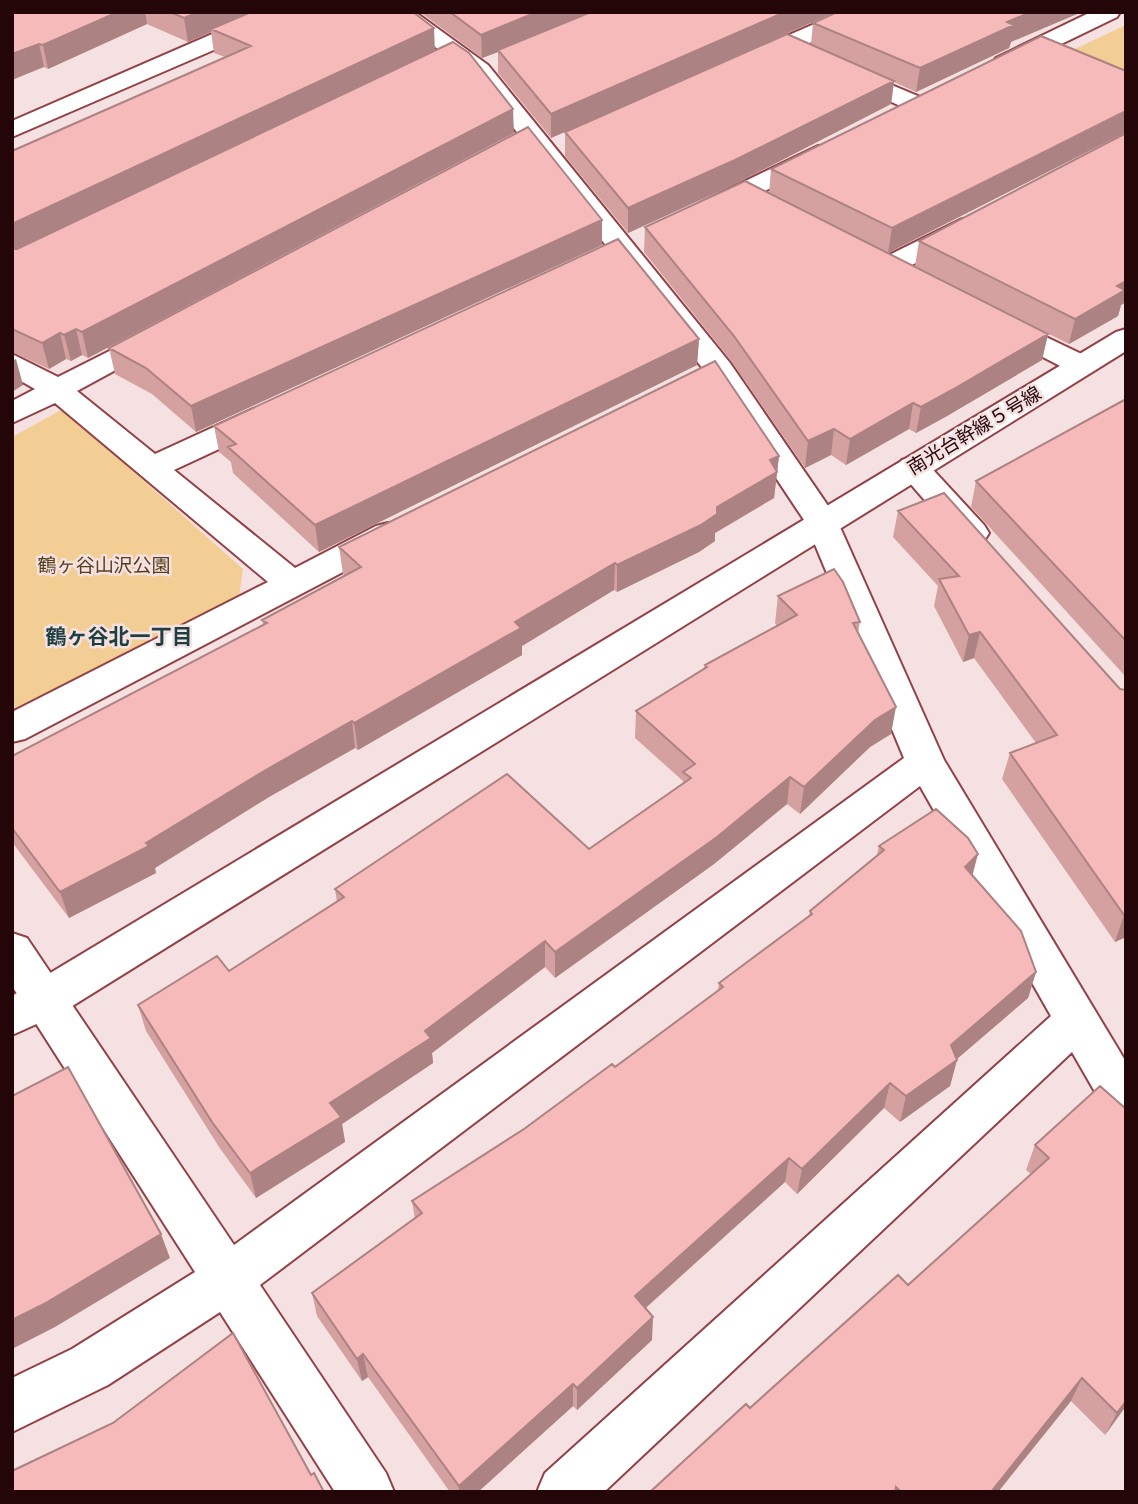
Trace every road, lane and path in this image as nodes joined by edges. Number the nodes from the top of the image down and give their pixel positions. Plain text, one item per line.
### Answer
1 (282, 12) edge
2 (400, 12) edge
3 (861, 12) edge
4 (1109, 12) edge
5 (234, 17) edge
6 (784, 45) junction
7 (734, 67) edge
8 (976, 76) edge
9 (940, 93) edge
10 (916, 104) junction
11 (12, 110) edge
12 (891, 117) edge
13 (12, 130) edge
14 (842, 142) edge
15 (982, 216) edge
16 (684, 220) edge
17 (887, 267) edge
18 (972, 310) edge
19 (179, 324) edge
20 (1122, 343) edge
21 (12, 363) edge
22 (1081, 365) junction
23 (56, 389) junction
24 (289, 404) edge
25 (12, 414) edge
26 (913, 467) junction
27 (152, 468) junction
28 (413, 522) edge
29 (823, 523) junction
30 (996, 560) edge
31 (291, 583) junction
32 (12, 729) edge
33 (925, 762) junction
34 (12, 950) edge
35 (29, 1008) edge
36 (1077, 1020) junction
37 (1126, 1104) edge
38 (228, 1279) junction
39 (12, 1406) edge
40 (367, 1492) edge
41 (564, 1492) edge

1 - 5 street
2 - 29 street
3 - 6 street
4 - 8 street
5 - 11 street
5 - 13 street
6 - 7 street
6 - 10 street
9 - 10 street
10 - 12 street
14 - 16 street
15 - 17 street
18 - 22 street
19 - 23 street
20 - 22 street, 南光台幹線５号線
21 - 23 street
22 - 26 street, 南光台幹線５号線
23 - 25 street
23 - 27 street
24 - 27 street
26 - 29 street, 南光台幹線５号線
26 - 30 street
27 - 31 street
28 - 31 street
29 - 33 street
29 - 35 street, 南光台幹線５号線
31 - 32 street
33 - 36 street
33 - 38 street
34 - 35 street
35 - 38 street
36 - 37 street
36 - 41 street
38 - 39 street
38 - 40 street

